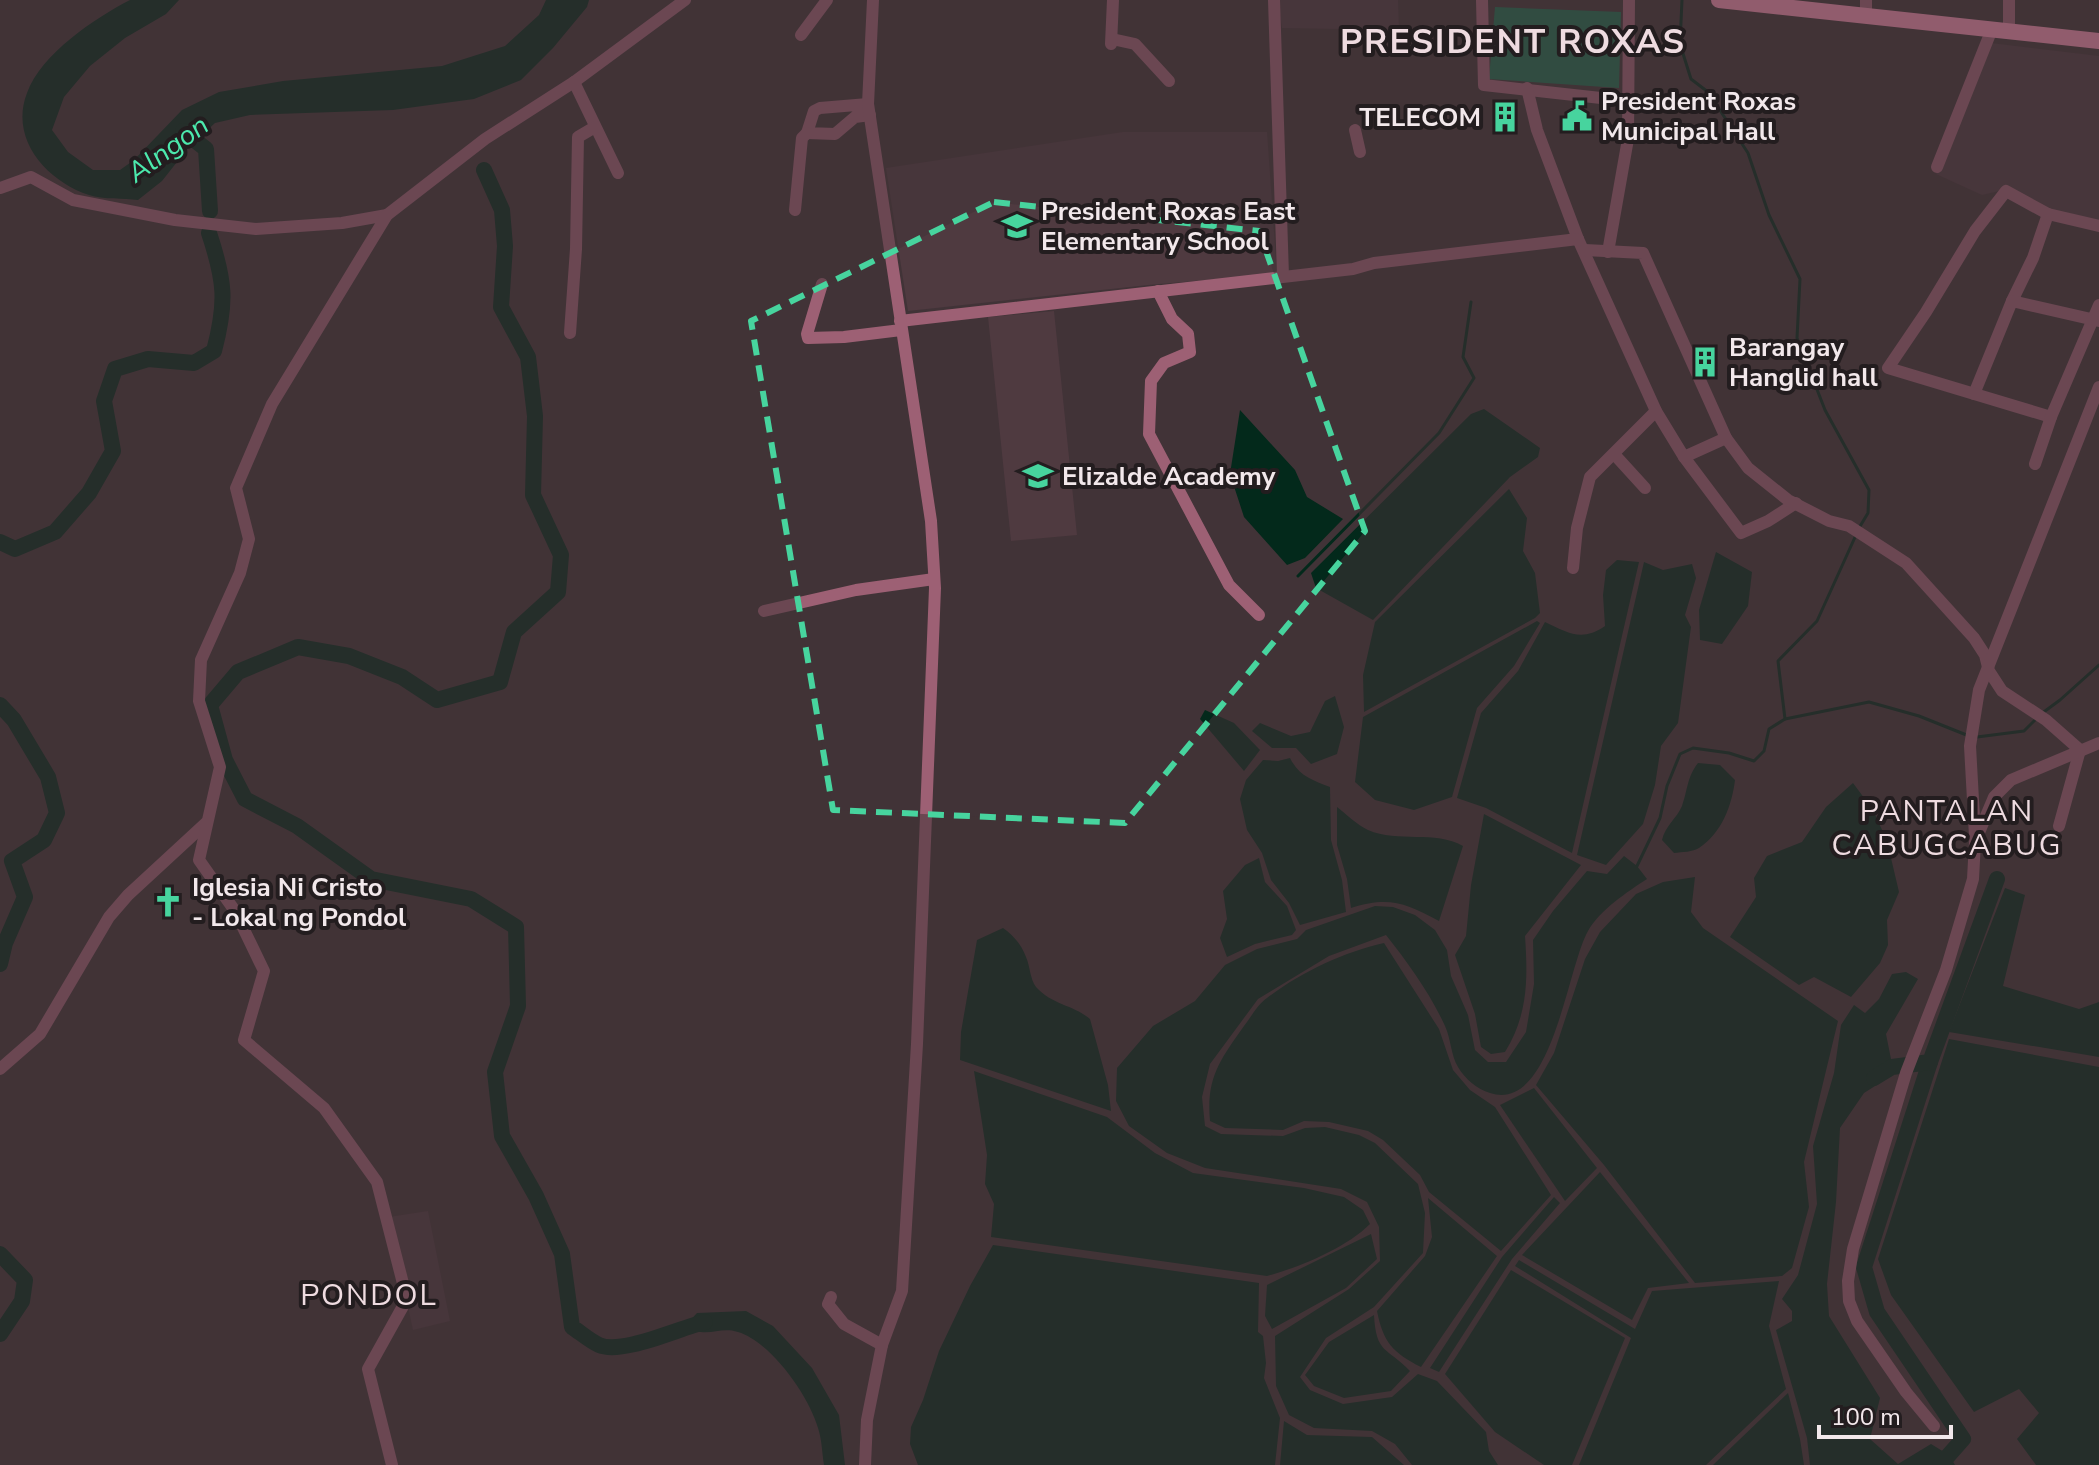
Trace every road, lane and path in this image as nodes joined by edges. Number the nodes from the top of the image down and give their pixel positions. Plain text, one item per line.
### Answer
1 (685, 0) edge
2 (827, 0) edge
3 (873, 0) edge
4 (1113, 0) edge
5 (1274, 0) edge
6 (1482, 0) edge
7 (1629, 0) edge
8 (1728, 0) edge
9 (2009, 0) edge
10 (1866, 8) edge
11 (1992, 29) junction
12 (2009, 31) junction
13 (801, 35) dead end
14 (2099, 41) edge
15 (1169, 81) dead end
16 (574, 82) junction
17 (1527, 88) junction
18 (1628, 101) junction
19 (869, 110) junction
20 (595, 127) junction
21 (1355, 130) dead end
22 (807, 133) junction
23 (1360, 152) dead end
24 (1937, 167) dead end
25 (618, 173) dead end
26 (0, 188) edge
27 (795, 210) dead end
28 (2048, 214) junction
29 (387, 215) junction
30 (2099, 226) edge
31 (1581, 244) junction
32 (1608, 252) junction
33 (1283, 276) junction
34 (822, 284) dead end
35 (1158, 291) junction
36 (2012, 301) junction
37 (2099, 305) edge
38 (2096, 320) edge
39 (901, 325) junction
40 (570, 333) dead end
41 (2099, 387) edge
42 (1974, 394) junction
43 (1656, 411) junction
44 (2051, 417) junction
45 (1726, 438) junction
46 (1614, 454) junction
47 (1684, 457) junction
48 (2035, 464) dead end
49 (1645, 488) dead end
50 (1796, 503) junction
51 (1573, 568) dead end
52 (934, 579) junction
53 (764, 611) dead end
54 (1259, 615) dead end
55 (1989, 671) junction
56 (2099, 743) edge
57 (2080, 750) junction
58 (206, 823) junction
59 (2059, 826) dead end
60 (1975, 842) junction
61 (0, 1069) edge
62 (831, 1297) dead end
63 (882, 1345) junction
64 (1934, 1426) dead end
65 (392, 1465) edge
66 (865, 1465) edge

1 - 16 street
2 - 13 street
3 - 19 street
4 - 15 street
5 - 33 street
6 - 17 street
7 - 18 street
8 - 10 main road
9 - 12 street
10 - 11 main road
11 - 12 main road
11 - 24 street
12 - 14 main road
16 - 20 street
16 - 29 street
17 - 18 street
17 - 31 street
18 - 32 street
19 - 22 street
19 - 22 street
19 - 39 street
20 - 25 street
20 - 40 street
21 - 23 street
22 - 27 street
26 - 29 street
28 - 30 street
28 - 36 street
28 - 42 street
29 - 58 street
31 - 32 street
31 - 33 street
31 - 43 street
32 - 45 street
33 - 35 street
34 - 39 street
35 - 39 street
35 - 54 street
36 - 38 street
36 - 42 street
37 - 38 street
38 - 44 street
39 - 52 street
41 - 55 street
42 - 44 street
43 - 46 street
43 - 47 street
44 - 48 street
45 - 47 street
45 - 50 street
46 - 49 street
46 - 51 street
47 - 50 street
50 - 55 street
52 - 53 street
52 - 63 street
55 - 57 street
55 - 60 street
56 - 57 street
57 - 59 street
57 - 60 street
58 - 61 street
58 - 65 street
60 - 64 street
62 - 63 street
63 - 66 street

